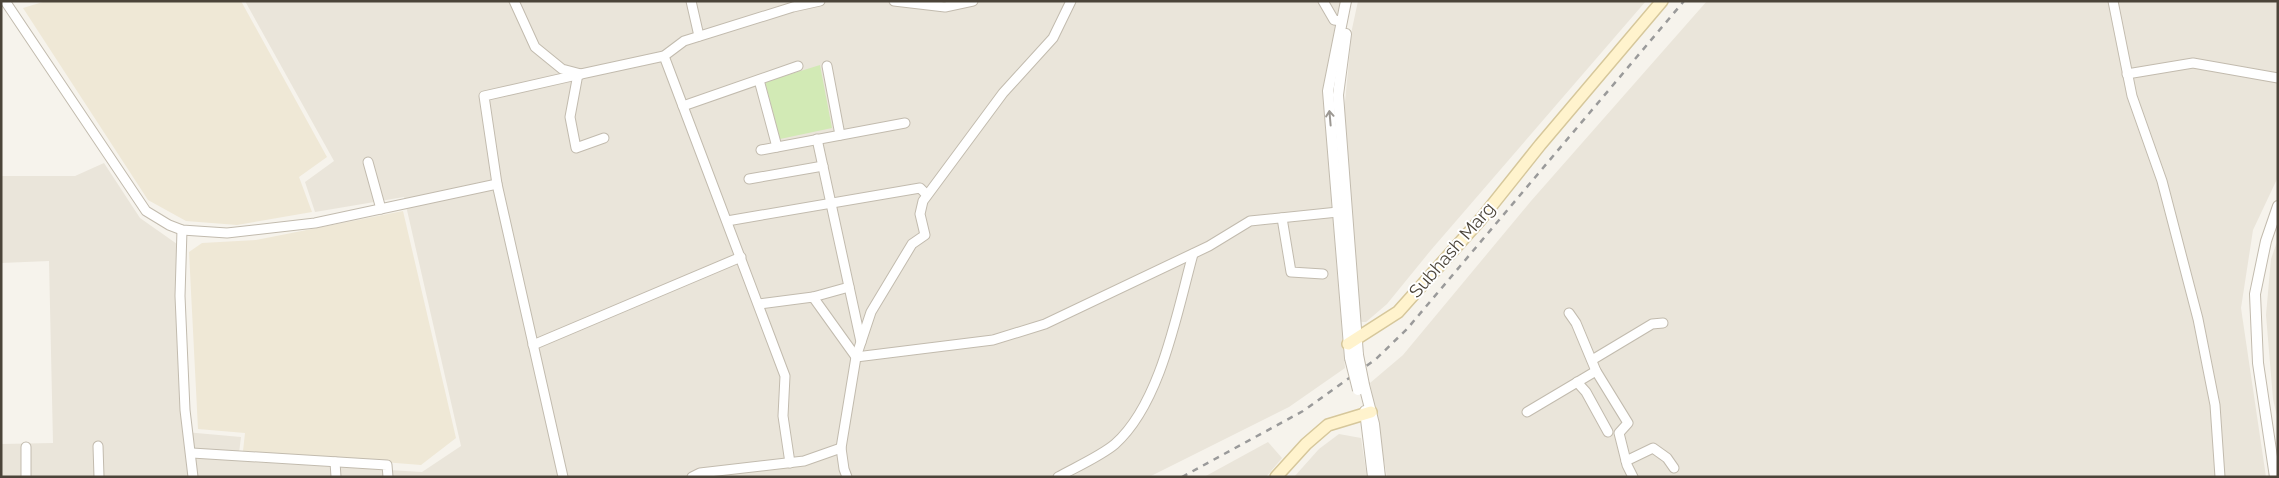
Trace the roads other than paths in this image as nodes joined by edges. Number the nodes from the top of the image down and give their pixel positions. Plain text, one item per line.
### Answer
1 (5, 1) edge
2 (514, 1) edge
3 (691, 1) edge
4 (820, 1) edge
5 (894, 1) edge
6 (973, 1) edge
7 (1071, 1) edge
8 (1323, 1) edge
9 (1346, 1) edge
10 (1352, 1) edge
11 (1662, 1) edge
12 (2113, 1) edge
13 (1342, 21) junction
14 (699, 36) junction
15 (664, 56) junction
16 (798, 66) dead end
17 (827, 66) dead end
18 (579, 74) junction
19 (2127, 74) junction
20 (2278, 78) edge
21 (759, 80) junction
22 (683, 106) junction
23 (905, 123) dead end
24 (840, 135) junction
25 (604, 138) dead end
26 (818, 139) junction
27 (777, 147) junction
28 (761, 150) dead end
29 (368, 162) dead end
30 (823, 166) junction
31 (749, 179) dead end
32 (498, 184) junction
33 (928, 195) junction
34 (831, 203) junction
35 (2278, 206) edge
36 (381, 208) junction
37 (1338, 212) junction
38 (1282, 218) junction
39 (728, 221) junction
40 (182, 230) junction
41 (1193, 254) junction
42 (741, 257) junction
43 (1323, 274) dead end
44 (849, 287) junction
45 (813, 297) junction
46 (759, 304) junction
47 (1569, 313) dead end
48 (1663, 323) dead end
49 (861, 342) junction
50 (1352, 342) junction
51 (534, 345) junction
52 (856, 357) junction
53 (1592, 360) junction
54 (1596, 371) junction
55 (1577, 382) junction
56 (1527, 412) dead end
57 (1368, 413) junction
58 (1608, 432) dead end
59 (98, 446) dead end
60 (26, 447) dead end
61 (841, 448) junction
62 (192, 453) junction
63 (335, 462) junction
64 (1626, 462) junction
65 (790, 463) junction
66 (1674, 468) dead end
67 (26, 477) edge
68 (99, 477) edge
69 (193, 477) edge
70 (336, 477) edge
71 (388, 477) edge
72 (563, 477) edge
73 (692, 477) edge
74 (847, 477) edge
75 (1058, 477) edge
76 (1276, 477) edge
77 (1373, 477) edge
78 (1380, 477) edge
79 (1633, 477) edge
80 (2220, 477) edge
81 (2275, 477) edge

1 - 40 street
2 - 18 street
3 - 14 street
4 - 14 street
5 - 6 street
7 - 33 street
8 - 13 street
9 - 13 street
10 - 50 street
11 - 50 main road, Subhash Marg
12 - 19 street
37 -> 13 street
14 - 15 street
15 - 18 street
15 - 22 street
16 - 21 street
17 - 24 street
18 - 25 street
18 - 32 street
19 - 20 street
19 - 80 street
21 - 22 street
21 - 27 street
22 - 39 street
23 - 24 street
24 - 26 street
26 - 27 street
26 - 30 street
27 - 28 street
29 - 36 street
30 - 31 street
30 - 34 street
32 - 36 street
32 - 51 street
33 - 34 street
33 - 49 street
34 - 39 street
34 - 44 street
35 - 81 street
36 - 40 street
37 - 38 street
37 - 50 street
38 - 41 street
38 - 43 street
39 - 42 street
40 - 62 street
41 - 52 street
41 - 75 street
42 - 46 street
42 - 51 street
44 - 45 street
44 - 49 street
45 - 46 street
45 - 52 street
46 - 65 street
47 - 53 street
48 - 53 street
49 - 52 street
50 - 57 street, bridge
51 - 72 street
52 - 61 street
53 - 54 street
54 - 55 street
54 - 64 street
55 - 56 street
55 - 58 street
57 - 76 main road
57 - 77 street
57 - 78 street
59 - 68 street
60 - 67 street
61 - 65 street
61 - 74 street
62 - 63 street
62 - 69 street
63 - 70 street
63 - 71 street
64 - 66 street
64 - 79 street
65 - 73 street

